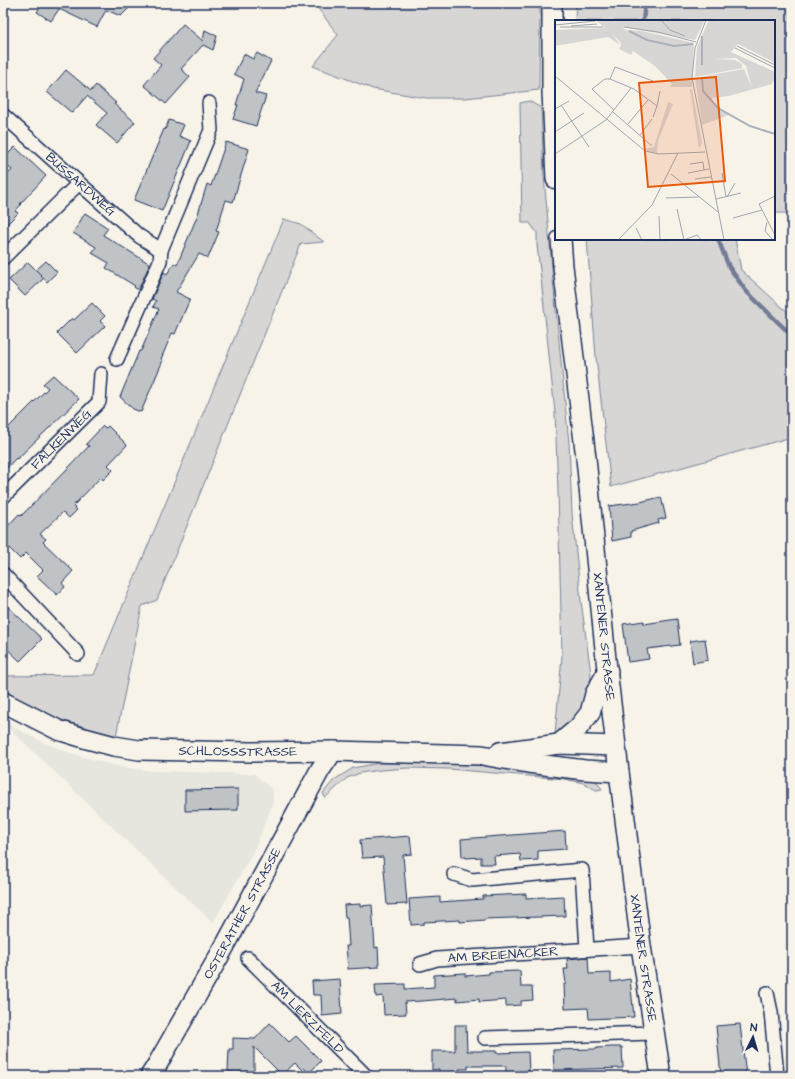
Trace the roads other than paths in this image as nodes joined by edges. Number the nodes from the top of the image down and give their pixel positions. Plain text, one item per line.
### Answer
1 (552, 3) edge
2 (209, 104) dead end
3 (3, 114) edge
4 (555, 157) edge
5 (79, 183) junction
6 (561, 240) edge
7 (161, 250) junction
8 (3, 258) edge
9 (117, 359) dead end
10 (101, 374) dead end
11 (3, 497) edge
12 (3, 574) edge
13 (78, 654) dead end
14 (608, 671) junction
15 (3, 702) edge
16 (559, 744) junction
17 (616, 746) junction
18 (333, 751) junction
19 (482, 755) junction
20 (619, 772) junction
21 (454, 874) dead end
22 (641, 946) junction
23 (587, 950) junction
24 (248, 958) dead end
25 (420, 964) dead end
26 (767, 993) dead end
27 (654, 1033) junction
28 (485, 1038) dead end
29 (150, 1076) edge
30 (366, 1076) edge
31 (661, 1076) edge
32 (777, 1076) edge

1 - 4 main road
2 - 7 street
3 - 5 street, BUSSARDWEG
5 - 7 street, BUSSARDWEG
5 - 8 street
6 - 14 main road, XANTENER STRASSE
7 - 9 street
10 - 11 street, FALKENWEG
12 - 13 street
14 - 16 main road
14 - 17 main road, XANTENER STRASSE
15 - 18 main road, SCHLOSSSTRASSE
16 - 17 main road, SCHLOSSSTRASSE
16 - 19 main road, SCHLOSSSTRASSE
17 - 20 main road, XANTENER STRASSE
18 - 19 main road, SCHLOSSSTRASSE
18 - 29 main road, OSTERATHER STRASSE
19 - 20 main road, SCHLOSSSTRASSE
20 - 22 main road, XANTENER STRASSE
21 - 23 street
22 - 23 street, AM BREIENACKER
22 - 27 main road, XANTENER STRASSE
23 - 25 street, AM BREIENACKER
24 - 30 street, AM LIERZFELD
26 - 32 street
27 - 28 street, XANTENER STRASSE
27 - 31 main road, XANTENER STRASSE

